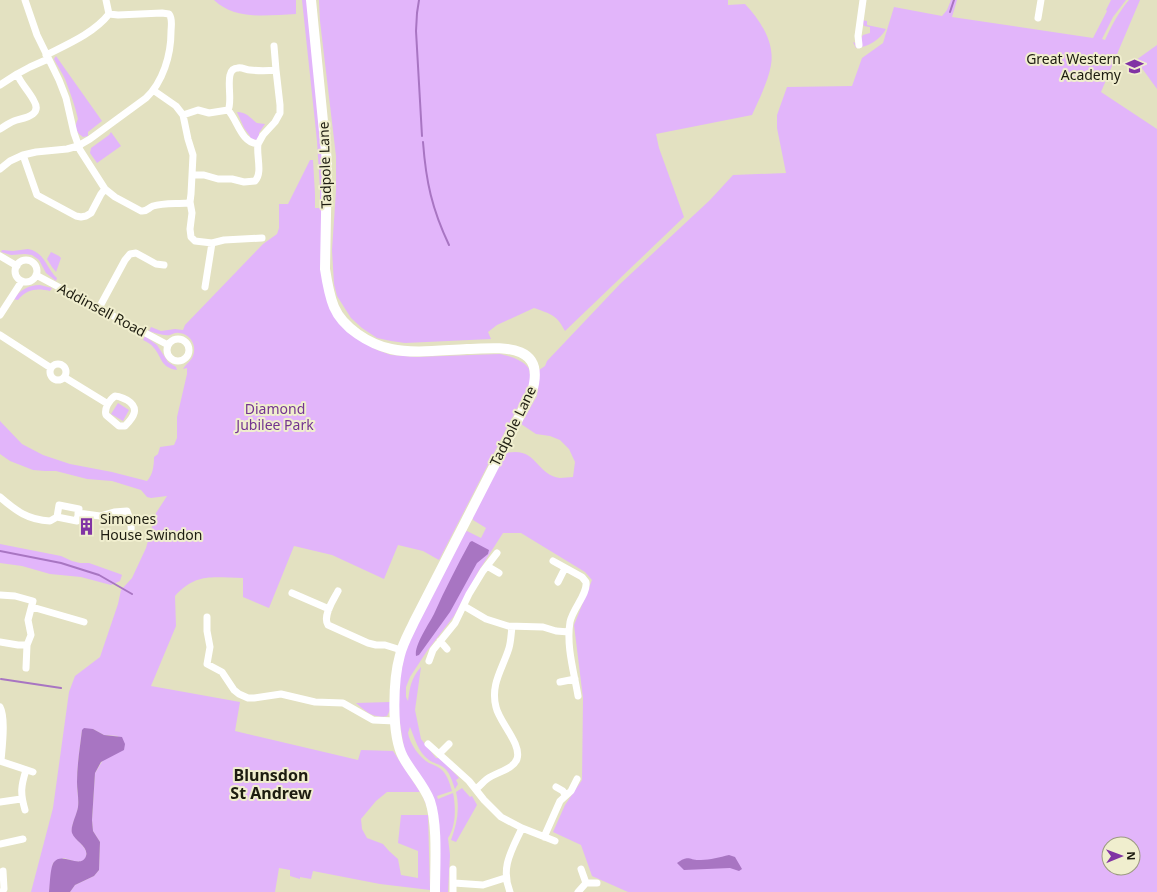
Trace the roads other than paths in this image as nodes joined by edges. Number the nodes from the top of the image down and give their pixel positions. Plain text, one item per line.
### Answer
1 (25, 0) edge
2 (106, 0) edge
3 (312, 0) edge
4 (863, 0) edge
5 (1041, 0) edge
6 (109, 14) junction
7 (1038, 18) dead end
8 (859, 45) dead end
9 (274, 46) dead end
10 (47, 57) junction
11 (276, 70) junction
12 (17, 74) junction
13 (0, 85) edge
14 (153, 90) junction
15 (228, 110) junction
16 (184, 115) junction
17 (0, 128) edge
18 (258, 144) junction
19 (78, 146) junction
20 (23, 155) junction
21 (0, 169) edge
22 (192, 176) junction
23 (105, 190) junction
24 (190, 202) junction
25 (262, 238) dead end
26 (212, 243) junction
27 (0, 256) edge
28 (164, 265) dead end
29 (17, 266) junction
30 (36, 275) junction
31 (22, 281) junction
32 (205, 287) dead end
33 (99, 308) junction
34 (0, 315) edge
35 (0, 335) edge
36 (168, 345) dead end
37 (51, 368) junction
38 (64, 377) junction
39 (108, 404) junction
40 (0, 497) edge
41 (78, 513) junction
42 (57, 517) junction
43 (118, 537) dead end
44 (497, 553) dead end
45 (553, 561) dead end
46 (487, 566) junction
47 (565, 568) junction
48 (499, 573) dead end
49 (558, 582) dead end
50 (338, 591) dead end
51 (292, 593) dead end
52 (0, 595) edge
53 (32, 606) junction
54 (464, 606) junction
55 (329, 609) junction
56 (207, 617) dead end
57 (84, 622) dead end
58 (512, 627) junction
59 (569, 632) junction
60 (440, 641) junction
61 (0, 642) edge
62 (27, 645) junction
63 (448, 649) dead end
64 (401, 650) junction
65 (429, 660) dead end
66 (26, 668) dead end
67 (575, 679) junction
68 (560, 682) dead end
69 (578, 696) dead end
70 (0, 707) edge
71 (395, 721) junction
72 (428, 744) dead end
73 (449, 744) dead end
74 (440, 753) junction
75 (1, 761) edge
76 (577, 779) dead end
77 (556, 787) dead end
78 (476, 789) junction
79 (565, 795) junction
80 (21, 799) junction
81 (0, 802) edge
82 (25, 810) dead end
83 (522, 828) junction
84 (544, 837) junction
85 (23, 839) dead end
86 (555, 841) dead end
87 (0, 844) edge
88 (453, 869) dead end
89 (581, 869) dead end
90 (3, 871) dead end
91 (505, 878) junction
92 (586, 883) junction
93 (597, 883) dead end
94 (454, 884) junction
95 (2, 892) edge
96 (436, 892) edge
97 (452, 892) edge
98 (510, 892) edge
99 (578, 892) edge

1 - 10 street
2 - 6 street
3 - 64 street, Tadpole Lane
4 - 8 street
5 - 7 street
6 - 10 street
6 - 14 street
9 - 11 street
10 - 12 street
10 - 19 street
11 - 15 street
11 - 18 street
12 - 13 street
12 - 17 street
14 - 16 street
14 - 19 street
15 - 16 street
15 - 18 street
16 - 22 street
18 - 22 street
19 - 20 street
19 - 23 street
20 - 21 street
20 - 23 street
22 - 24 street
23 - 24 street
24 - 26 street
25 - 26 street
26 - 32 street
27 - 29 street
28 - 33 street
29 - 30 street
29 - 31 street
30 - 31 street
30 - 33 street, Addinsell Road
31 - 34 street
33 - 36 street, Addinsell Road
35 - 37 street
37 - 38 street
37 - 38 street
38 - 39 street
39 - 39 street
40 - 42 street
41 - 42 street
41 - 42 street
41 - 43 street
44 - 46 street
45 - 47 street
46 - 48 street
46 - 54 street
47 - 49 street
47 - 59 street
50 - 55 street
51 - 55 street
52 - 53 street
53 - 57 street
53 - 62 street
54 - 58 street
54 - 60 street
55 - 64 street
56 - 71 street
58 - 59 street
58 - 78 street
59 - 67 street
60 - 63 street
60 - 65 street
61 - 62 street
62 - 66 street
64 - 71 street, Tadpole Lane
67 - 68 street
67 - 69 street
70 - 75 street
71 - 96 street, Tadpole Lane
72 - 74 street
73 - 74 street
74 - 78 street
75 - 80 street
76 - 79 street
77 - 79 street
78 - 83 street
79 - 84 street
80 - 81 street
80 - 82 street
83 - 84 street
83 - 91 street
84 - 86 street
85 - 87 street
88 - 94 street
89 - 92 street
90 - 95 street
91 - 94 street
91 - 98 street
92 - 93 street
92 - 99 street
94 - 97 street

